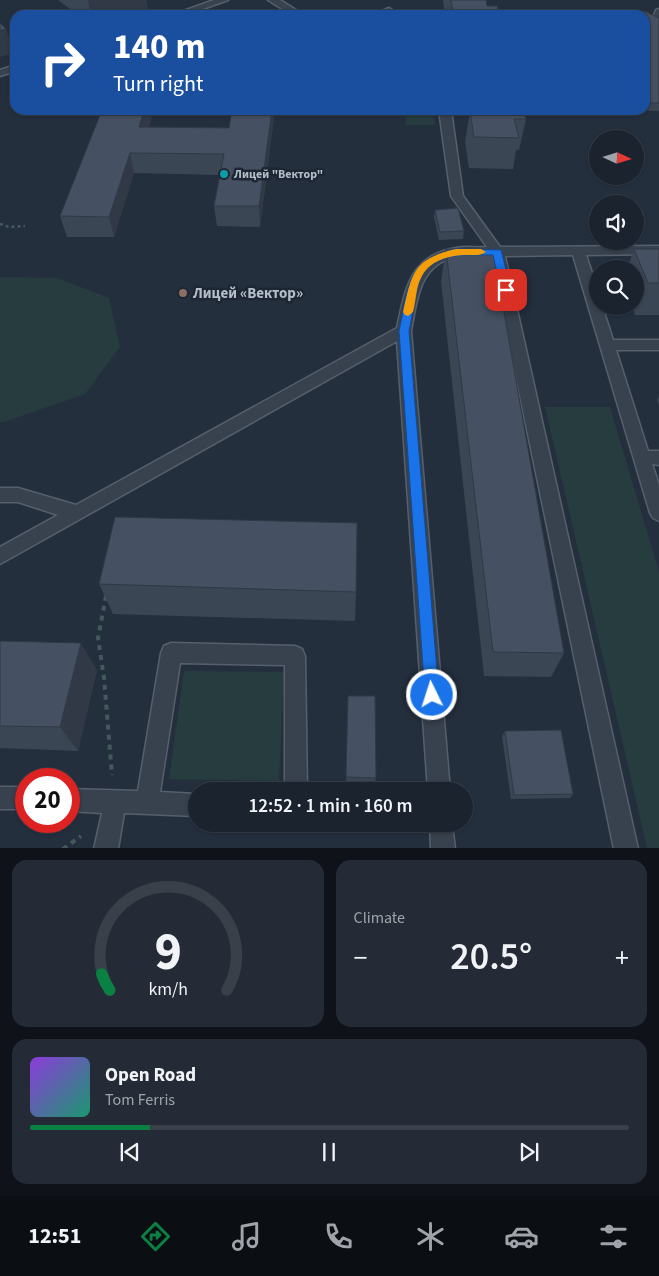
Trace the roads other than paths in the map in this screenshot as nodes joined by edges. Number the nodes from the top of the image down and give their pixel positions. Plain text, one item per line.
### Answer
1 (223, 0) edge
2 (273, 0) edge
3 (192, 10) edge
4 (290, 10) edge
5 (446, 115) edge
6 (659, 250) edge
7 (578, 251) junction
8 (498, 252) junction
9 (404, 331) junction
10 (607, 345) junction
11 (659, 345) edge
12 (642, 457) junction
13 (659, 458) edge
14 (0, 495) edge
15 (78, 513) junction
16 (659, 513) edge
17 (0, 556) edge
18 (296, 782) edge
19 (438, 782) edge
20 (0, 798) edge
21 (15, 798) edge
22 (80, 800) edge
23 (115, 802) junction
24 (147, 803) junction
25 (188, 804) edge
26 (442, 832) edge
27 (106, 848) edge
28 (443, 848) edge
29 (626, 848) edge

1 - 3 lane
2 - 4 lane
5 - 8 lane
6 - 7 lane
7 - 8 lane
7 - 10 lane
8 - 9 lane
8 - 29 lane
9 - 15 lane
9 - 19 lane
10 - 11 lane
10 - 12 lane
12 - 13 lane
12 - 16 lane
14 - 15 lane
15 - 17 lane
18 - 24 lane
20 - 21 lane
22 - 23 lane
23 - 24 lane
23 - 27 lane
24 - 25 lane
26 - 28 lane

